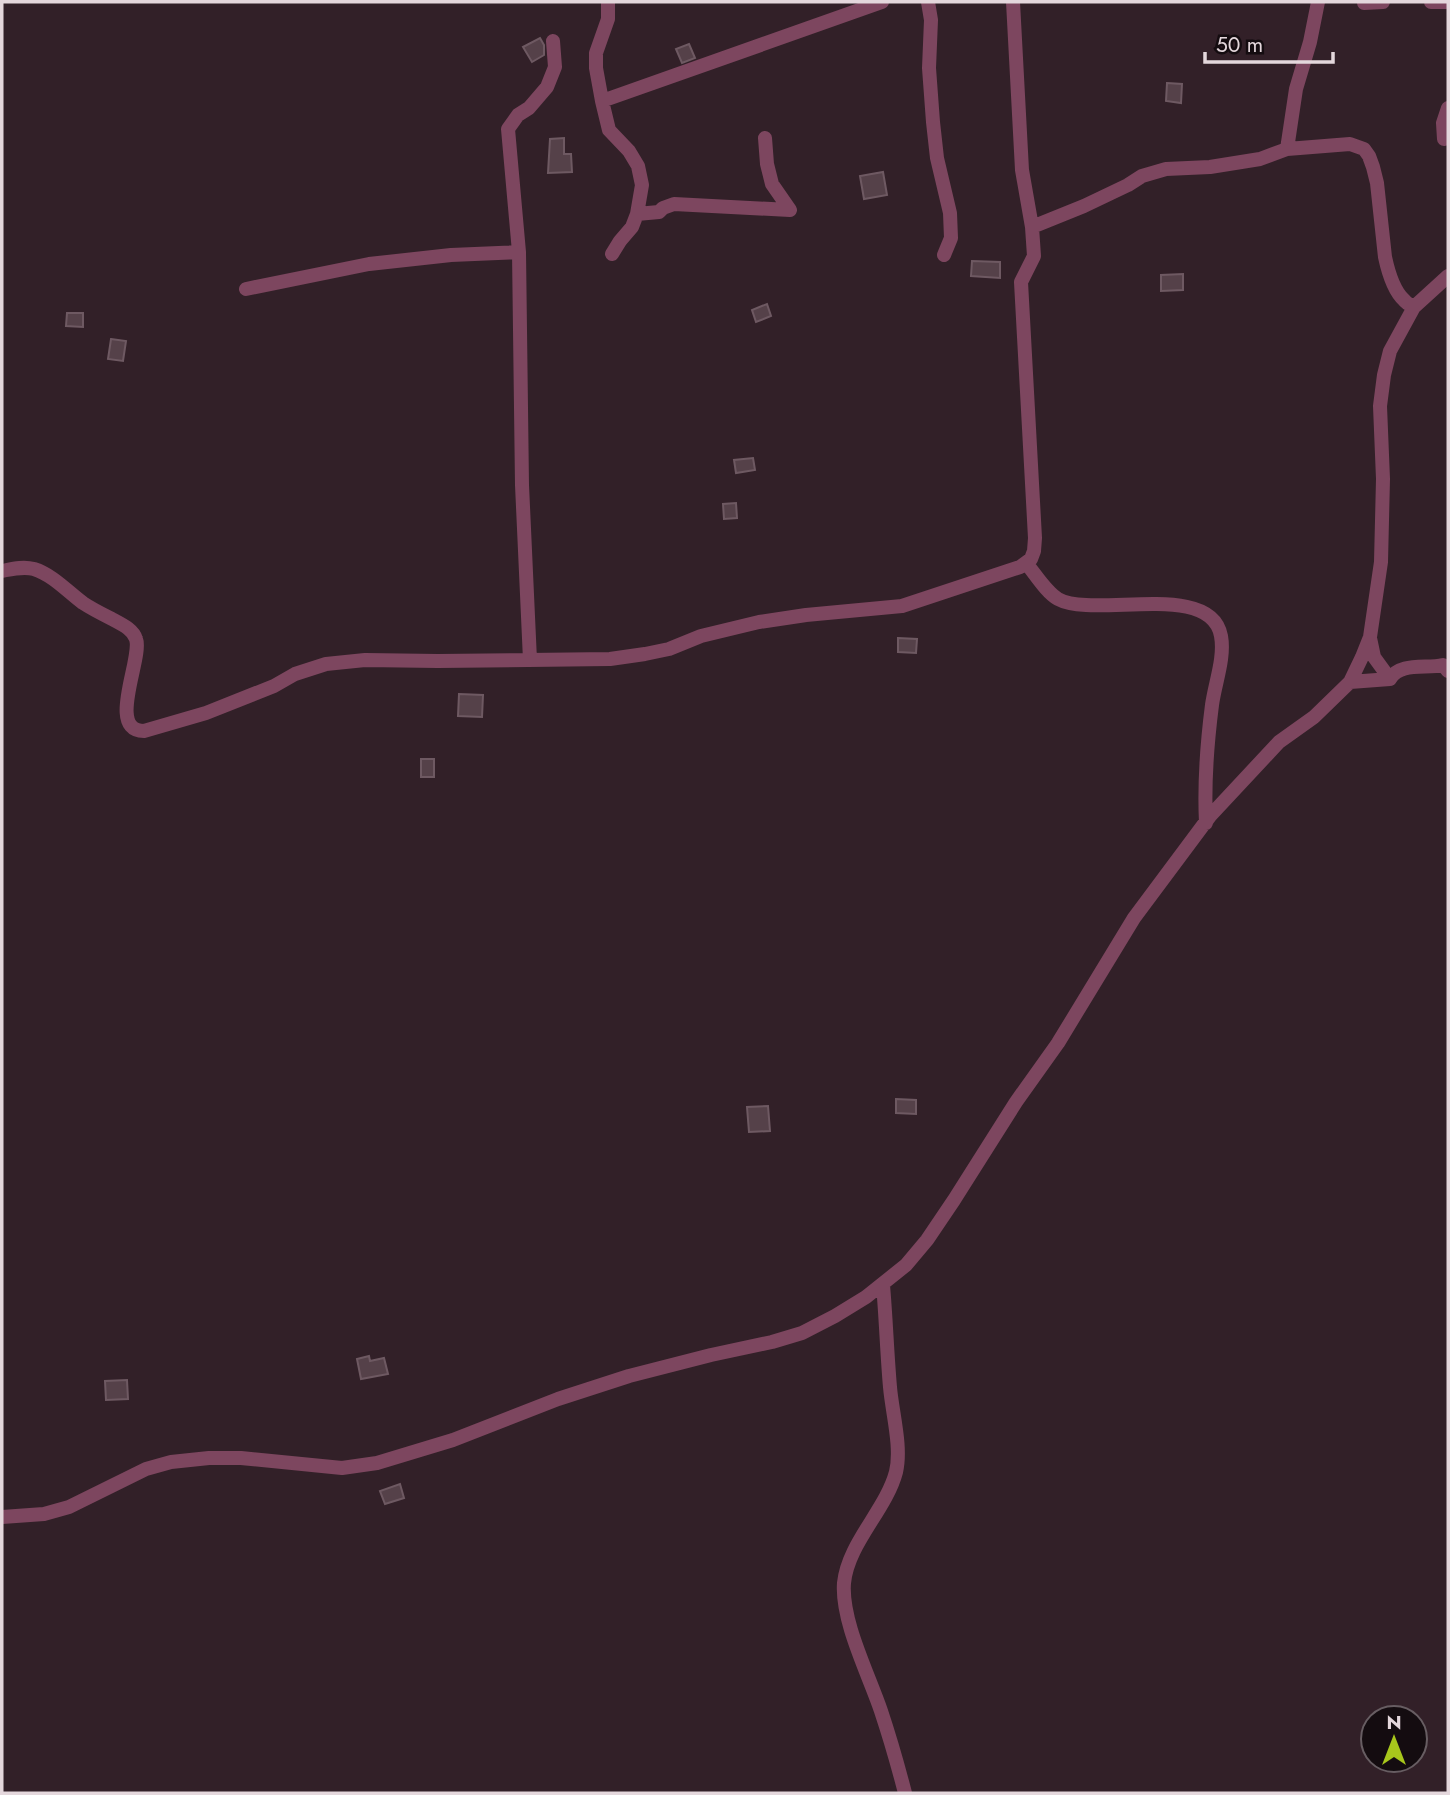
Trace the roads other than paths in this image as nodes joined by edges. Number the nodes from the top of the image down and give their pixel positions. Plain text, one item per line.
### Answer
1 (608, 2) edge
2 (882, 2) edge
3 (928, 2) edge
4 (1013, 2) edge
5 (1318, 2) edge
6 (1383, 2) edge
7 (1431, 2) edge
8 (1446, 2) edge
9 (1364, 3) edge
10 (553, 41) dead end
11 (602, 102) junction
12 (1448, 108) edge
13 (765, 138) dead end
14 (1444, 139) dead end
15 (1287, 149) junction
16 (637, 214) junction
17 (1032, 227) junction
18 (519, 252) junction
19 (612, 254) dead end
20 (944, 255) dead end
21 (1448, 276) edge
22 (246, 289) dead end
23 (1414, 307) junction
24 (1026, 564) junction
25 (2, 571) edge
26 (1370, 637) junction
27 (530, 660) junction
28 (1448, 671) edge
29 (1390, 679) junction
30 (1350, 682) junction
31 (1206, 822) junction
32 (883, 1285) junction
33 (2, 1517) edge
34 (905, 1793) edge

1 - 11 street
2 - 11 street
3 - 20 street
4 - 17 street
5 - 15 street
6 - 9 street
7 - 8 street
10 - 18 street
11 - 16 street
12 - 14 street
13 - 16 street
15 - 17 street
15 - 23 street
16 - 19 street
17 - 24 street
18 - 22 street
18 - 27 street
21 - 23 street
23 - 26 street
24 - 27 street
24 - 31 street
25 - 27 street
26 - 29 street
26 - 30 street
28 - 29 street
29 - 30 street
30 - 31 street
31 - 32 street
32 - 33 street
32 - 34 street

